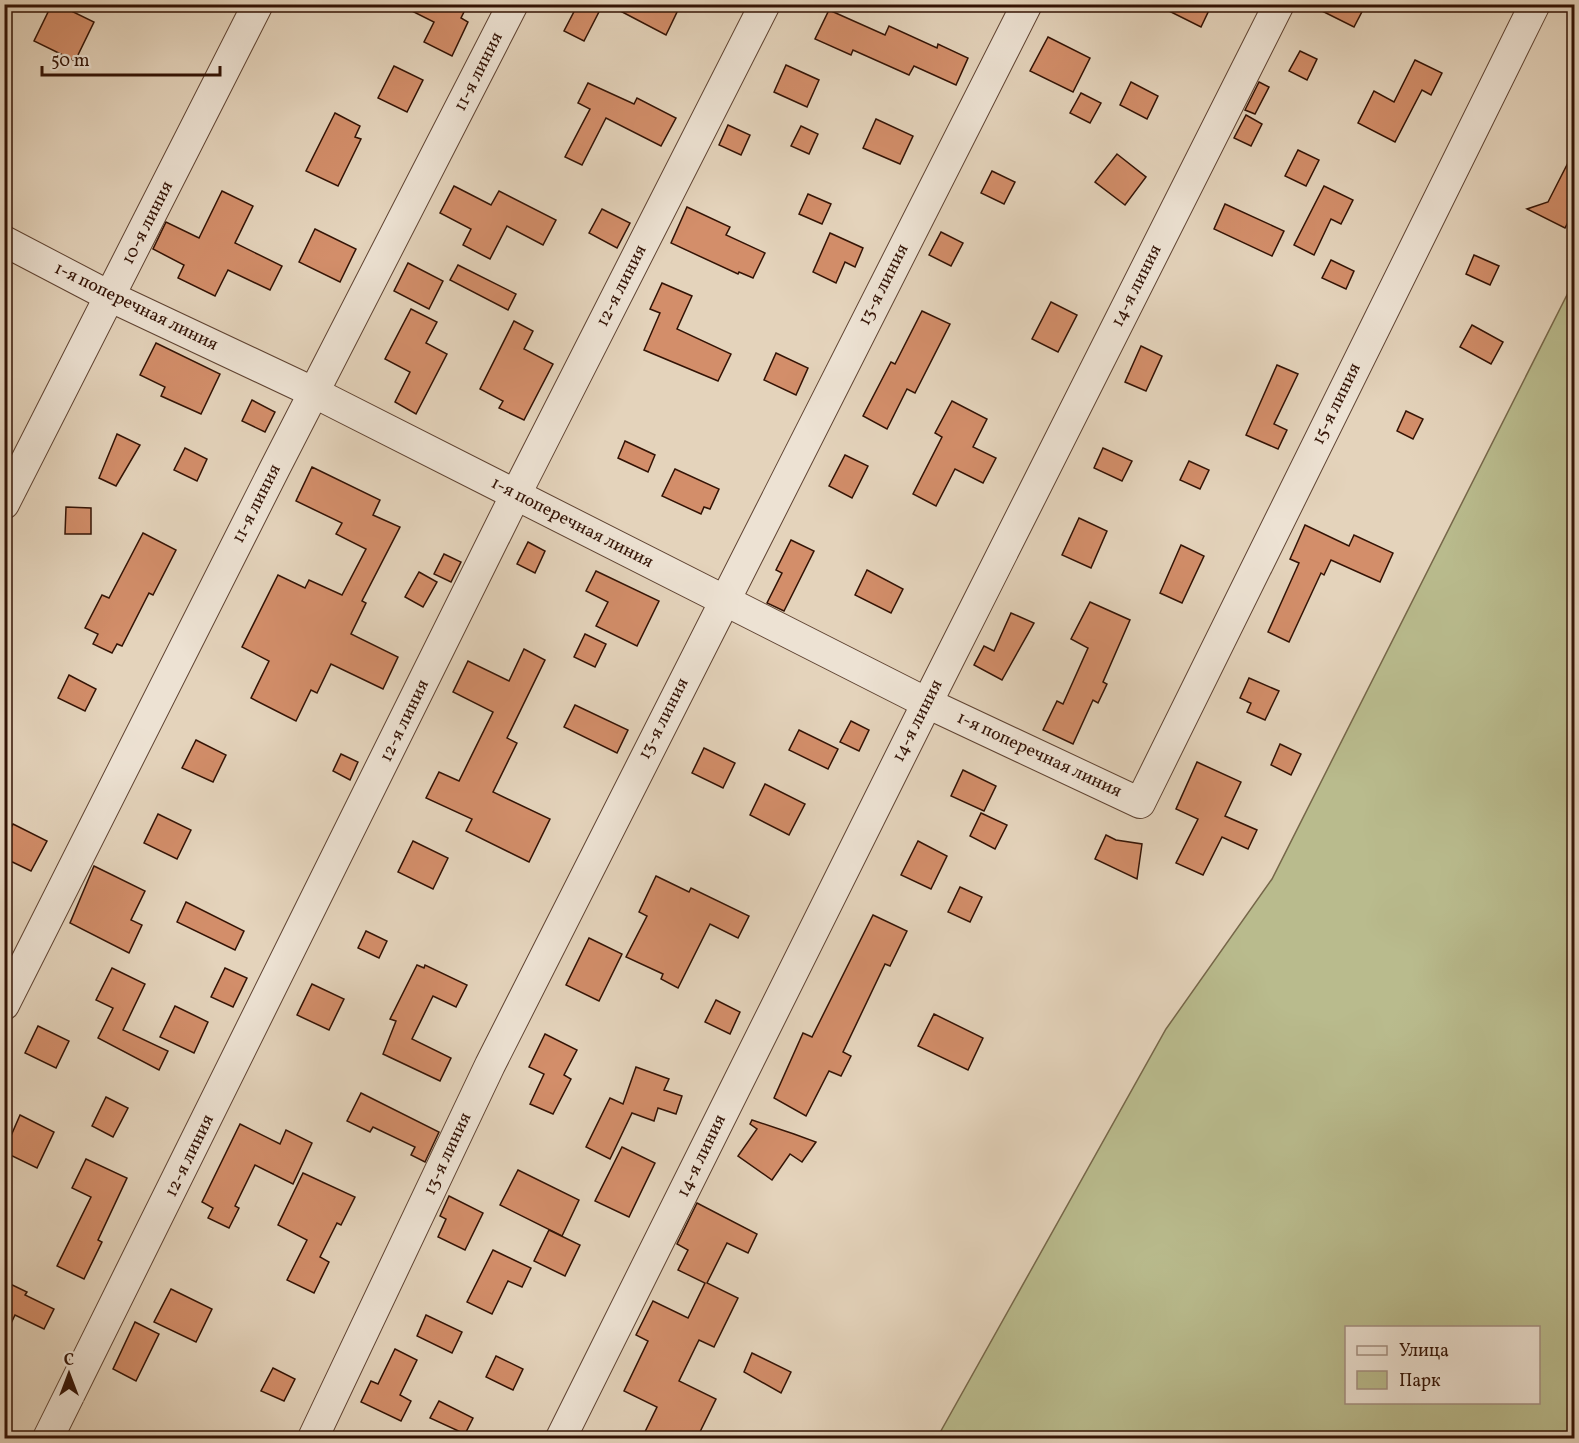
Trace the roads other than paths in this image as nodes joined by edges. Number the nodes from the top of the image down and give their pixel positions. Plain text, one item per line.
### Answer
1 (258, 4) edge
2 (513, 4) edge
3 (765, 4) edge
4 (1027, 4) edge
5 (1279, 4) edge
6 (1535, 4) edge
7 (4, 242) edge
8 (111, 297) junction
9 (315, 393) junction
10 (516, 494) junction
11 (4, 504) edge
12 (723, 602) junction
13 (927, 702) junction
14 (1140, 803) joint
15 (4, 1005) edge
16 (48, 1438) edge
17 (313, 1438) edge
18 (561, 1438) edge

1 - 8 street, 10-я линия
2 - 9 street, 11-я линия
3 - 10 street, 12-я линия
4 - 12 street, 13-я линия
5 - 13 street, 14-я линия
6 - 14 street, 15-я линия
7 - 8 street, 1-я поперечная линия
8 - 9 street, 1-я поперечная линия
8 - 11 street, 10-я линия
9 - 10 street, 1-я поперечная линия
9 - 15 street, 11-я линия
10 - 12 street, 1-я поперечная линия
10 - 16 street, 12-я линия
12 - 13 street, 1-я поперечная линия
12 - 17 street, 13-я линия
13 - 14 street, 1-я поперечная линия
13 - 18 street, 14-я линия

